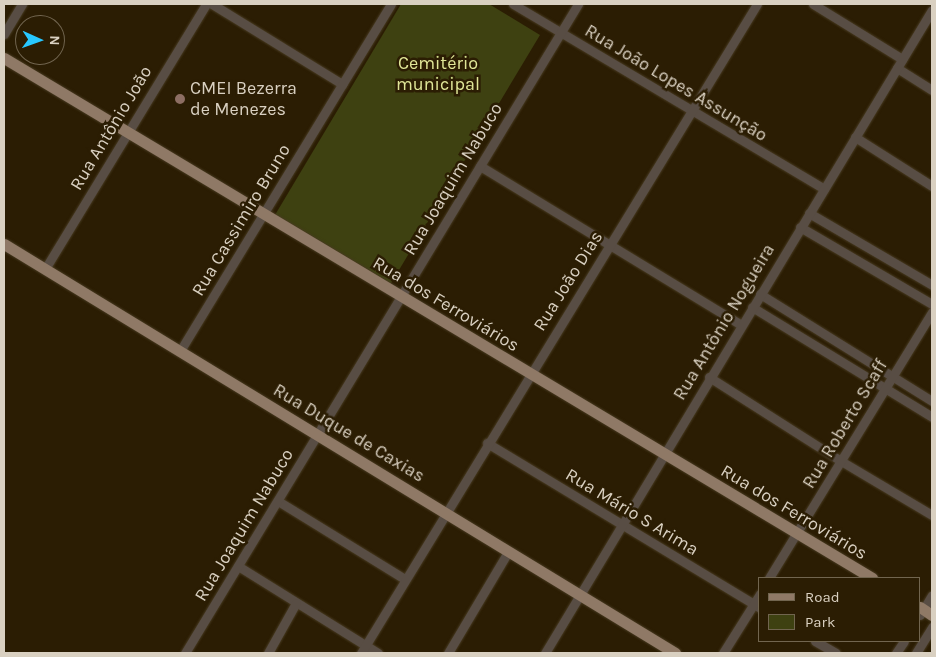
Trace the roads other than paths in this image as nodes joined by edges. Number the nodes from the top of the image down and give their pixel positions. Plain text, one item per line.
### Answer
1 (22, 4) edge
2 (206, 4) edge
3 (212, 4) edge
4 (391, 4) edge
5 (513, 4) edge
6 (578, 4) edge
7 (757, 4) edge
8 (813, 4) edge
9 (932, 10) edge
10 (561, 33) junction
11 (4, 34) edge
12 (4, 58) edge
13 (902, 59) junction
14 (897, 68) junction
15 (342, 84) junction
16 (932, 90) edge
17 (691, 111) junction
18 (127, 132) junction
19 (855, 137) junction
20 (480, 166) junction
21 (932, 186) edge
22 (824, 189) junction
23 (809, 213) junction
24 (263, 214) junction
25 (800, 227) junction
26 (4, 244) edge
27 (610, 244) junction
28 (45, 269) junction
29 (932, 285) edge
30 (760, 294) junction
31 (401, 297) junction
32 (932, 304) edge
33 (752, 307) junction
34 (932, 312) edge
35 (741, 325) junction
36 (180, 351) junction
37 (530, 374) junction
38 (893, 376) junction
39 (709, 377) junction
40 (885, 389) junction
41 (932, 401) edge
42 (932, 417) edge
43 (317, 435) junction
44 (487, 444) junction
45 (663, 454) junction
46 (841, 462) junction
47 (278, 501) junction
48 (445, 513) junction
49 (932, 515) edge
50 (622, 524) junction
51 (797, 533) junction
52 (508, 552) junction
53 (238, 566) junction
54 (770, 577) edge
55 (870, 577) edge
56 (405, 579) junction
57 (932, 595) edge
58 (581, 596) junction
59 (296, 603) junction
60 (757, 606) edge
61 (924, 611) edge
62 (932, 627) edge
63 (817, 642) edge
64 (903, 642) edge
65 (364, 650) edge
66 (185, 653) edge
67 (268, 653) edge
68 (378, 653) edge
69 (448, 653) edge
70 (545, 653) edge
71 (675, 653) edge
72 (723, 653) edge
73 (836, 653) edge
74 (896, 653) edge
75 (916, 653) edge

1 - 11 street
2 - 18 street, Rua Antônio João
3 - 15 street
4 - 15 street, Rua Cassimiro Bruno
5 - 10 street, Rua João Lopes Assunção
6 - 10 street, Rua Joaquim Nabuco
7 - 17 street, Rua João Dias
8 - 13 street
9 - 13 street, Rua Antônio Nogueira
10 - 17 street, Rua João Lopes Assunção
10 - 20 street, Rua Joaquim Nabuco
12 - 18 main road, Rua dos Ferroviários
13 - 14 street, Rua Antônio Nogueira
14 - 16 street
14 - 19 street, Rua Antônio Nogueira
15 - 24 street, Rua Cassimiro Bruno
17 - 22 street, Rua João Lopes Assunção
17 - 27 street, Rua João Dias
18 - 24 main road, Rua dos Ferroviários
18 - 28 street, Rua Antônio João
19 - 21 street
19 - 22 street, Rua Antônio Nogueira
20 - 27 street
20 - 31 street, Rua Joaquim Nabuco
22 - 23 street, Rua Antônio Nogueira
23 - 25 street, Rua Antônio Nogueira
23 - 29 street
24 - 31 main road, Rua dos Ferroviários
24 - 36 street, Rua Cassimiro Bruno
25 - 30 street, Rua Antônio Nogueira
25 - 32 street
26 - 28 main road, Rua Duque de Caxias
27 - 35 street
27 - 37 street, Rua João Dias
28 - 36 main road, Rua Duque de Caxias
30 - 33 street, Rua Antônio Nogueira
30 - 38 street
31 - 37 main road, Rua dos Ferroviários
31 - 43 street, Rua Joaquim Nabuco
33 - 35 street, Rua Antônio Nogueira
33 - 40 street
34 - 38 street, Rua Roberto Scaff
35 - 39 street, Rua Antônio Nogueira
36 - 43 main road, Rua Duque de Caxias
37 - 44 street, Rua João Dias
37 - 45 main road, Rua dos Ferroviários
38 - 40 street, Rua Roberto Scaff
38 - 41 street
39 - 45 street, Rua Antônio Nogueira
39 - 46 street
40 - 42 street
40 - 46 street, Rua Roberto Scaff
43 - 47 street, Rua Joaquim Nabuco
43 - 48 main road, Rua Duque de Caxias
44 - 48 street, Rua João Dias
44 - 50 street, Rua Mário S Arima
45 - 50 street, Rua Antônio Nogueira
45 - 51 main road, Rua dos Ferroviários
46 - 49 street
46 - 51 street, Rua Roberto Scaff
47 - 53 street, Rua Joaquim Nabuco
47 - 56 street
48 - 52 main road, Rua Duque de Caxias
48 - 56 street, Rua João Dias
50 - 58 street, Rua Antônio Nogueira
50 - 60 street, Rua Mário S Arima
51 - 54 street, Rua Roberto Scaff
51 - 55 main road, Rua dos Ferroviários
52 - 58 main road, Rua Duque de Caxias
52 - 69 street
53 - 59 street
53 - 66 street, Rua Joaquim Nabuco
56 - 65 street, Rua João Dias
57 - 61 street
58 - 70 street, Rua Antônio Nogueira
58 - 71 main road, Rua Duque de Caxias
59 - 65 street
59 - 67 street
60 - 72 street
62 - 75 street
63 - 73 street
64 - 74 street
65 - 68 street

